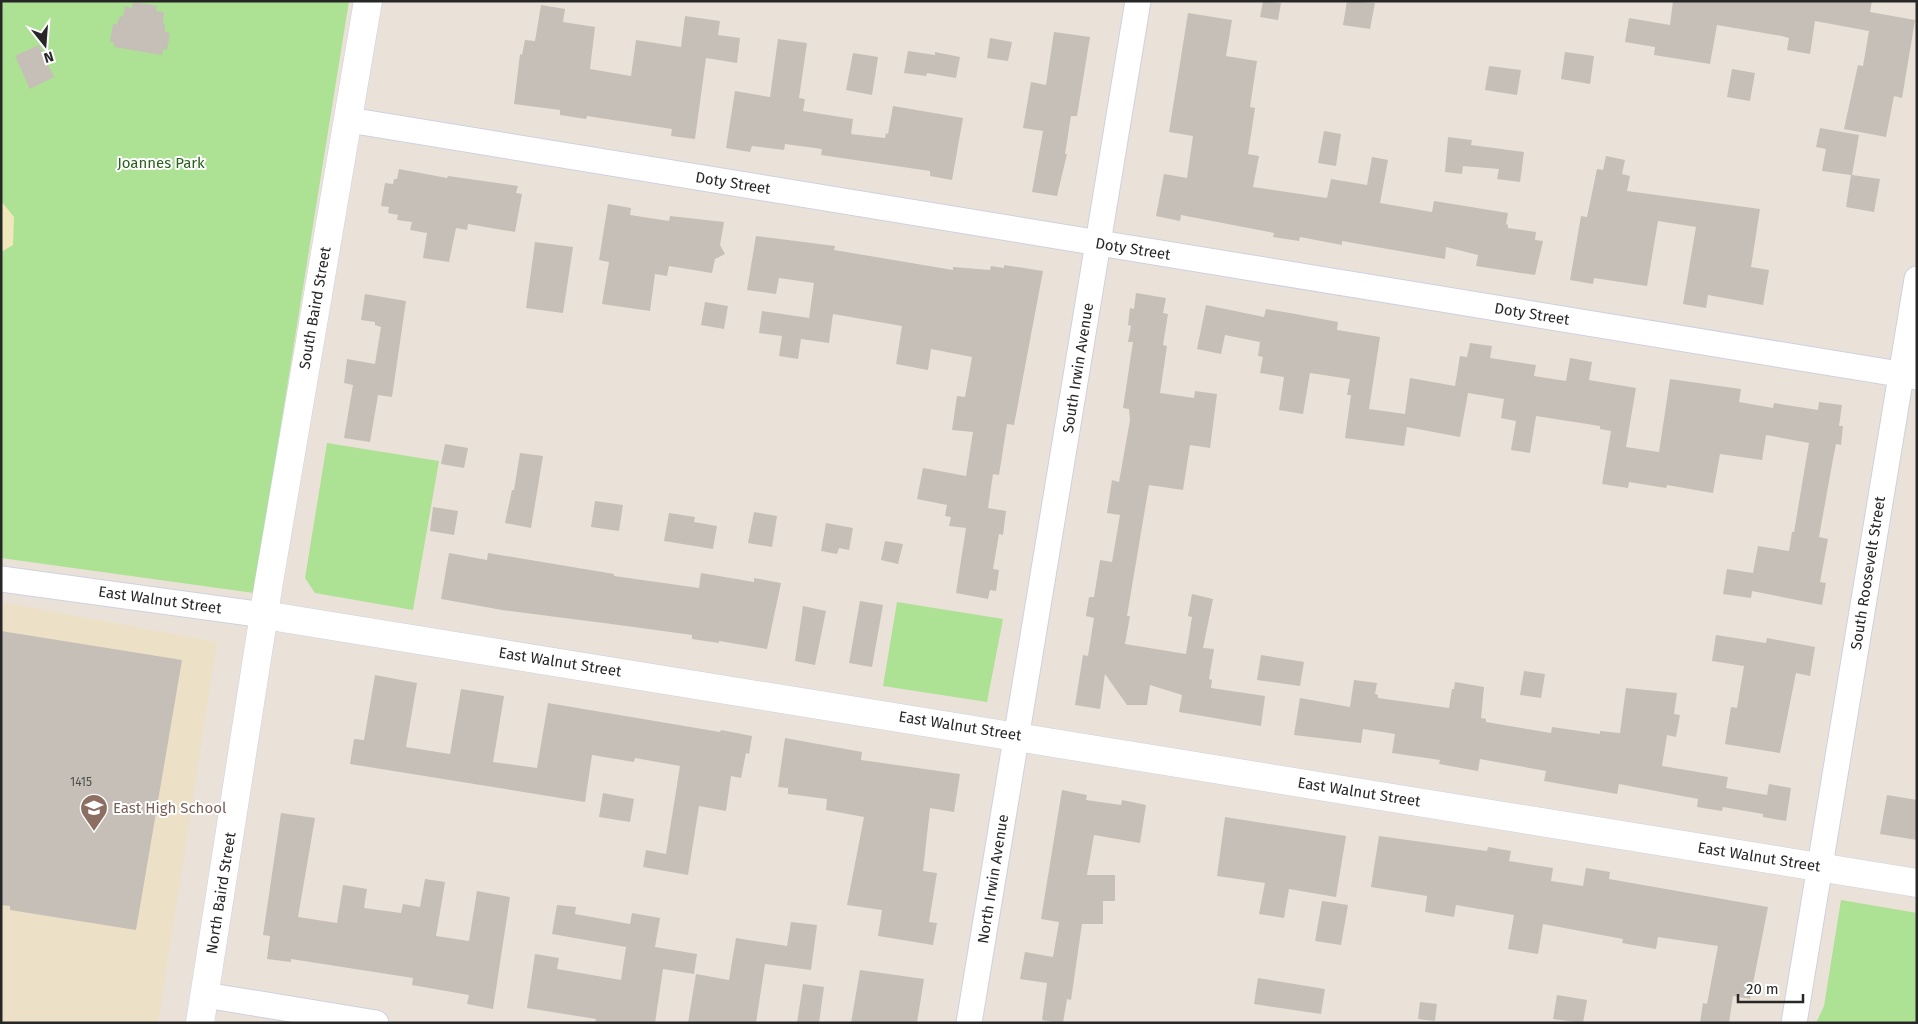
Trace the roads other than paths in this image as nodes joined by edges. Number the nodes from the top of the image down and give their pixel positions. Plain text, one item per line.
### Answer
1 (368, 1) edge
2 (1138, 1) edge
3 (348, 120) junction
4 (1098, 243) junction
5 (1917, 279) edge
6 (1909, 376) edge
7 (1, 579) edge
8 (264, 614) junction
9 (1017, 736) junction
10 (1819, 867) junction
11 (1917, 883) edge
12 (205, 995) junction
13 (200, 1023) edge
14 (376, 1023) edge
15 (970, 1023) edge
16 (1794, 1023) edge

1 - 3 street, South Baird Street
2 - 4 street, South Irwin Avenue
3 - 4 street, Doty Street
3 - 8 street, South Baird Street
4 - 6 street, Doty Street
4 - 9 street, South Irwin Avenue
5 - 6 street, South Roosevelt Street
6 - 10 street, South Roosevelt Street
7 - 8 street, East Walnut Street
8 - 9 street, East Walnut Street
8 - 12 street, North Baird Street
9 - 10 street, East Walnut Street
9 - 15 street, North Irwin Avenue
10 - 11 street, East Walnut Street
10 - 16 street, South Roosevelt Street
12 - 13 street, North Baird Street
12 - 14 street

